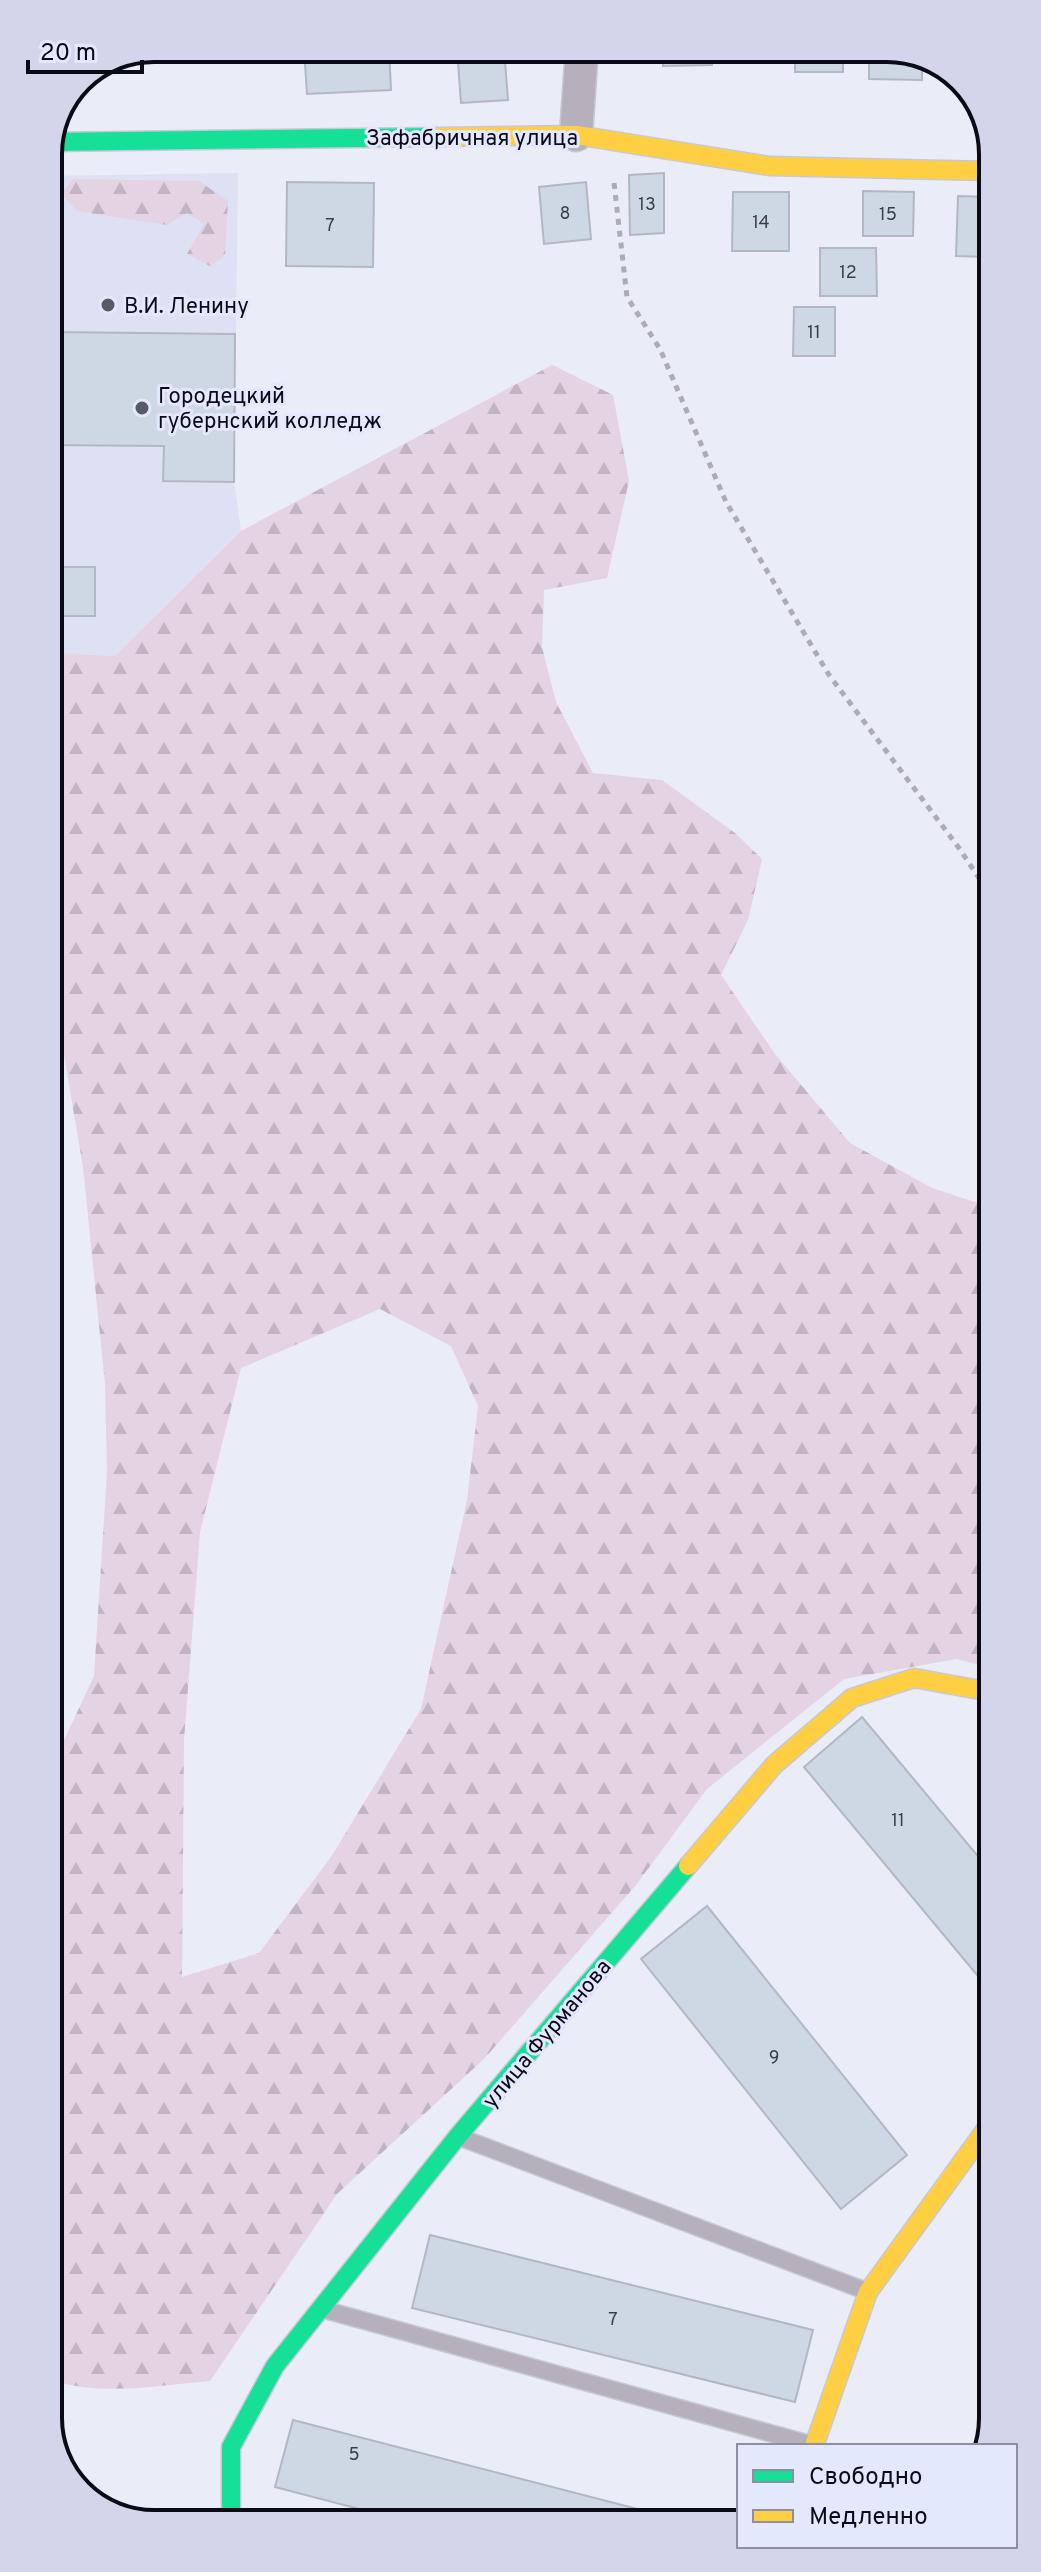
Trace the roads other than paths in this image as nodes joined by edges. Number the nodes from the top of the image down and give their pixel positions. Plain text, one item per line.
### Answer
1 (581, 62) edge
2 (576, 135) junction
3 (63, 142) edge
4 (979, 171) edge
5 (979, 1690) edge
6 (458, 2136) junction
7 (979, 2139) edge
8 (868, 2292) junction
9 (319, 2308) junction
10 (807, 2444) edge
11 (815, 2444) edge
12 (231, 2510) edge

1 - 2 street
2 - 3 street, Зафабричная улица
2 - 4 street, Зафабричная улица
5 - 6 street, улица Фурманова
6 - 8 lane
6 - 9 street, улица Фурманова
7 - 8 street
8 - 11 street
9 - 10 lane
9 - 12 street, улица Фурманова

